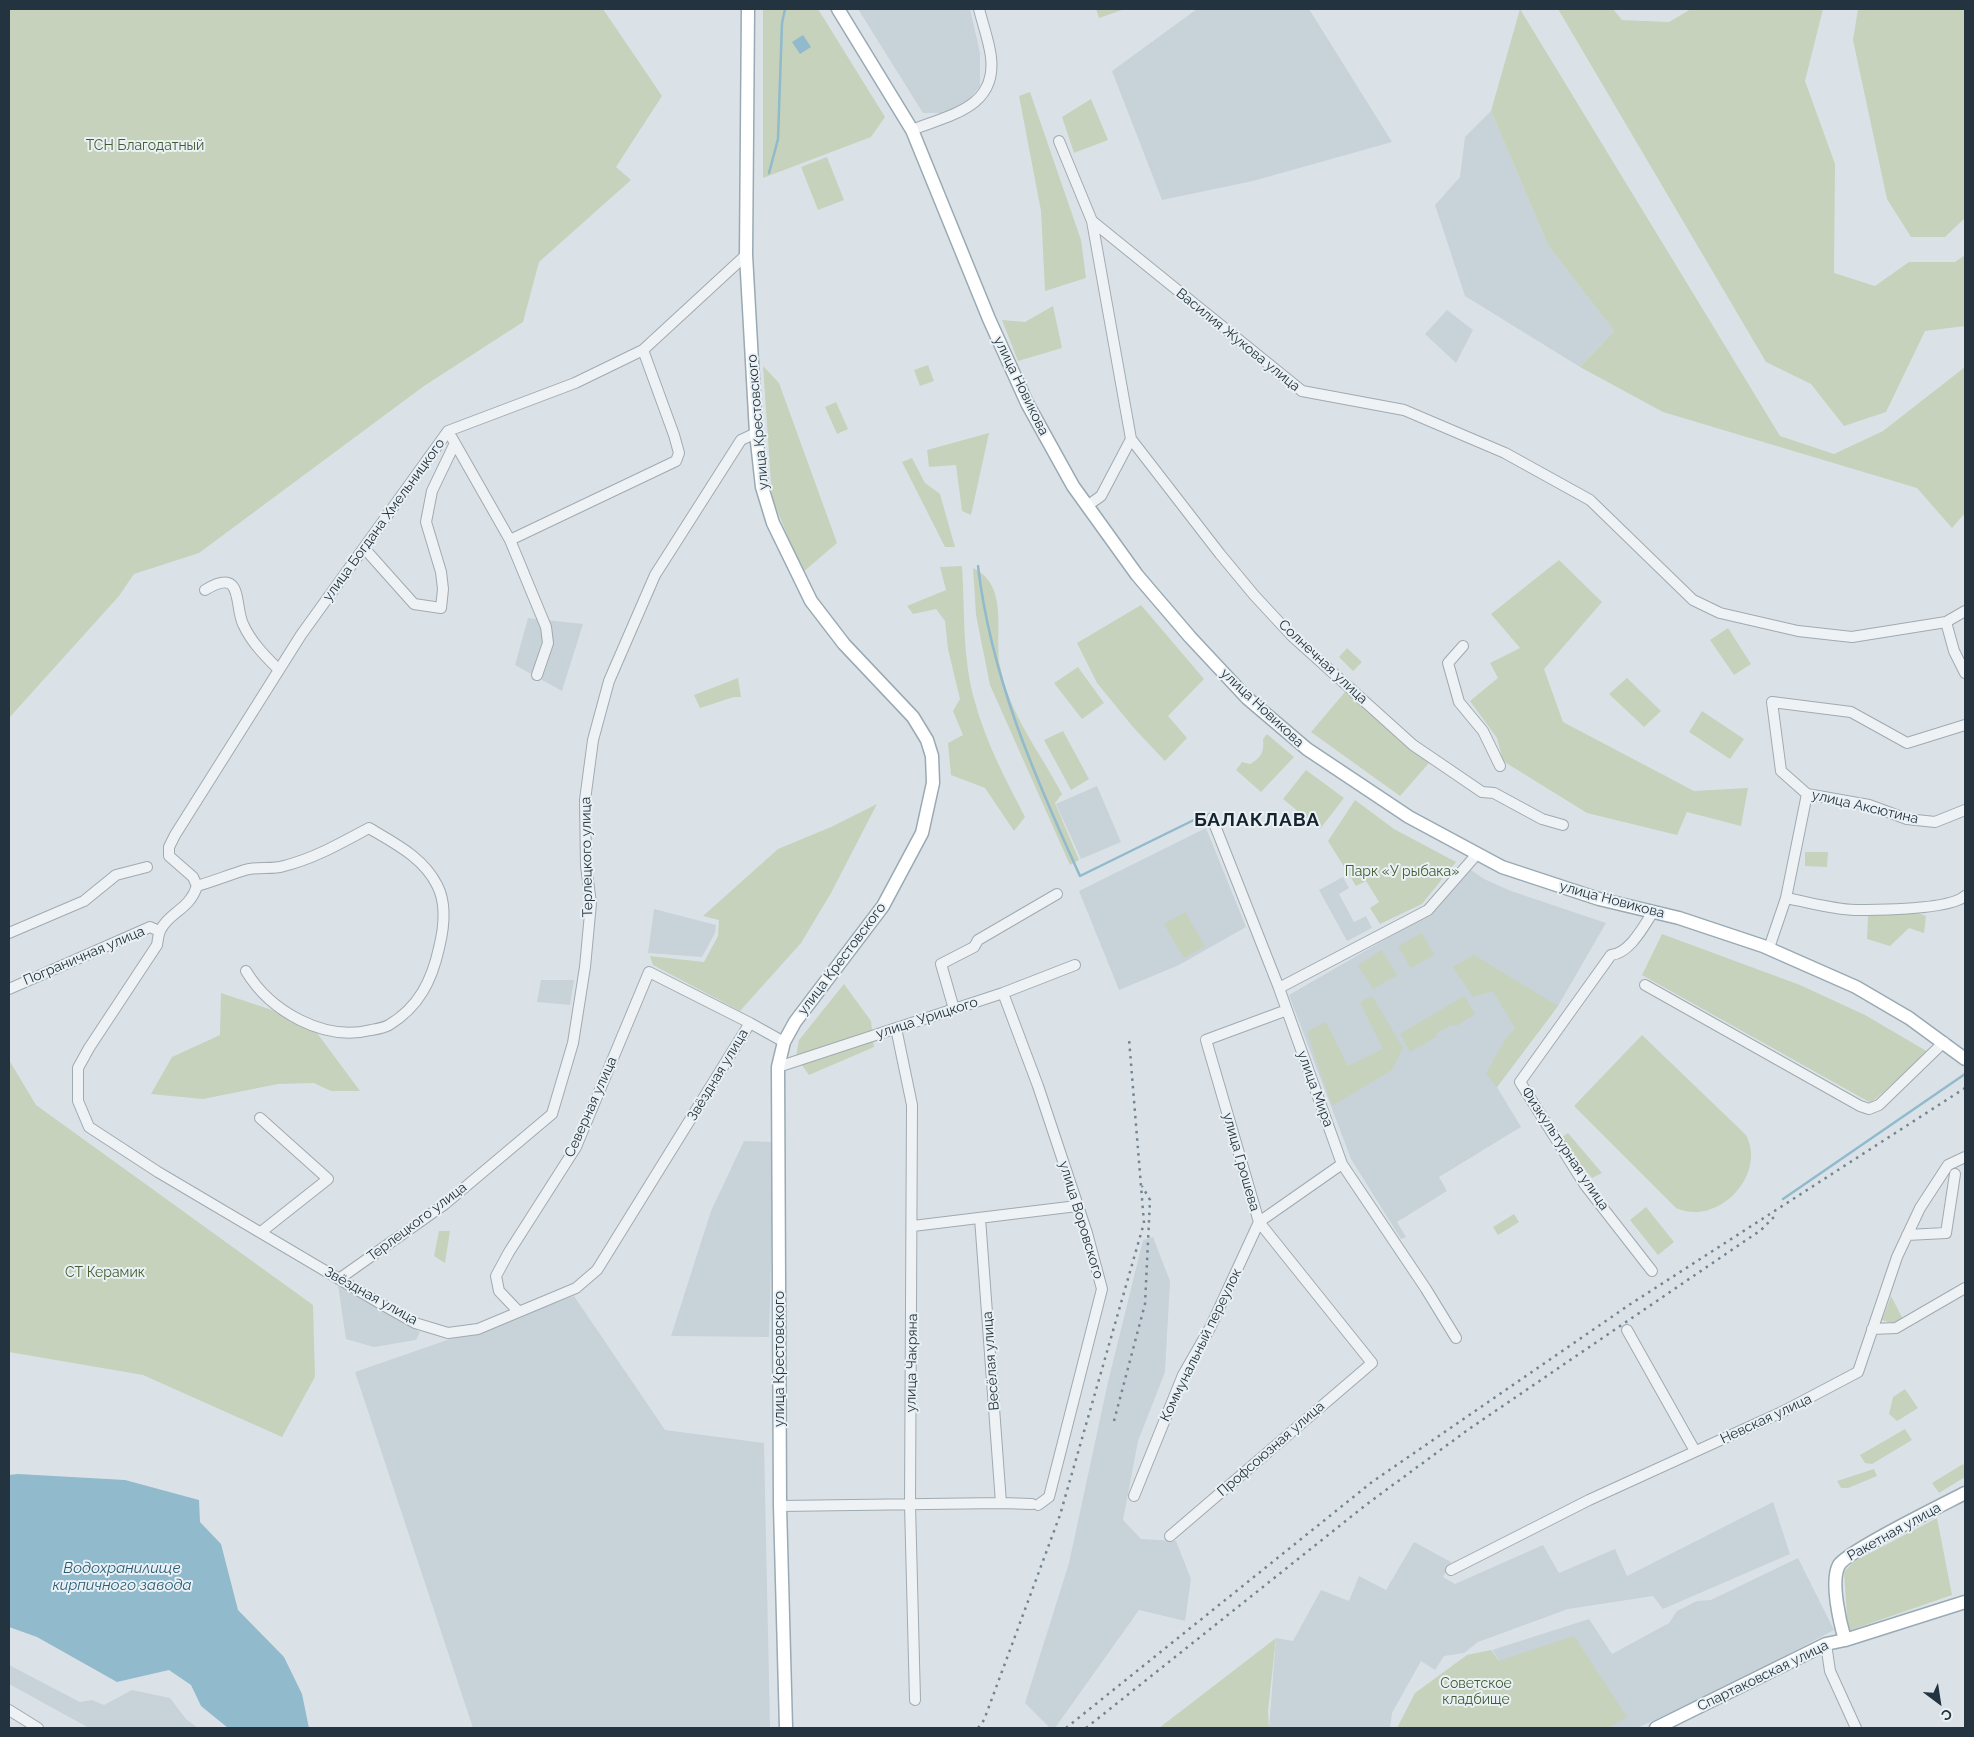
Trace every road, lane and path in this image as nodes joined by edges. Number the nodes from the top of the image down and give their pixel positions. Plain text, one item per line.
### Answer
1 (748, 9) edge
2 (838, 9) edge
3 (979, 9) edge
4 (912, 130) junction
5 (1059, 141) dead end
6 (1092, 221) junction
7 (746, 255) junction
8 (643, 350) junction
9 (448, 431) junction
10 (756, 433) junction
11 (1131, 439) junction
12 (455, 443) junction
13 (1087, 506) junction
14 (510, 540) junction
15 (364, 548) junction
16 (205, 590) dead end
17 (1965, 611) edge
18 (1946, 622) junction
19 (1464, 646) dead end
20 (279, 670) junction
21 (1965, 673) edge
22 (537, 675) dead end
23 (1965, 725) edge
24 (1500, 766) dead end
25 (1806, 794) junction
26 (1965, 810) edge
27 (1212, 818) dead end
28 (1563, 825) dead end
29 (1477, 854) junction
30 (147, 867) dead end
31 (197, 886) junction
32 (1057, 894) dead end
33 (1965, 896) edge
34 (1786, 898) junction
35 (1653, 912) junction
36 (159, 931) junction
37 (9, 933) edge
38 (1769, 948) junction
39 (1075, 965) dead end
40 (246, 971) dead end
41 (1645, 985) dead end
42 (1279, 988) junction
43 (9, 989) edge
44 (1003, 993) junction
45 (954, 1009) junction
46 (1287, 1010) junction
47 (750, 1023) junction
48 (896, 1028) junction
49 (784, 1042) junction
50 (1944, 1042) junction
51 (1965, 1059) edge
52 (778, 1066) junction
53 (260, 1118) dead end
54 (1965, 1157) edge
55 (1342, 1164) junction
56 (1955, 1174) dead end
57 (1077, 1206) junction
58 (980, 1218) junction
59 (1259, 1222) junction
60 (913, 1226) junction
61 (260, 1232) junction
62 (1908, 1235) junction
63 (1652, 1271) dead end
64 (340, 1279) junction
65 (1965, 1288) edge
66 (518, 1311) junction
67 (1872, 1329) junction
68 (1627, 1330) dead end
69 (1456, 1338) dead end
70 (1372, 1363) joint
71 (1695, 1451) junction
72 (1965, 1493) edge
73 (1134, 1496) dead end
74 (1002, 1503) junction
75 (910, 1504) junction
76 (780, 1506) junction
77 (1170, 1536) dead end
78 (1451, 1570) dead end
79 (1965, 1602) edge
80 (1844, 1640) junction
81 (1826, 1644) junction
82 (915, 1700) dead end
83 (9, 1710) edge
84 (38, 1728) edge
85 (786, 1728) edge
86 (1656, 1728) edge
87 (1856, 1728) edge

1 - 7 main road, улица Крестовского
2 - 4 main road, улица Новикова
3 - 4 street
4 - 13 main road, улица Новикова
5 - 6 street
6 - 11 street
6 - 18 street, Василия Жукова улица
7 - 8 street, улица Богдана Хмельницкого
7 - 10 main road, улица Крестовского
8 - 9 street, улица Богдана Хмельницкого
8 - 14 street
9 - 12 street
9 - 15 street, улица Богдана Хмельницкого
10 - 49 main road, улица Крестовского
10 - 64 street, Терлецкого улица
11 - 13 street
11 - 28 street, Солнечная улица
12 - 14 street
12 - 15 street
13 - 29 main road, улица Новикова
14 - 22 street
15 - 20 street, улица Богдана Хмельницкого
16 - 20 street
17 - 18 street, Василия Жукова улица
18 - 21 street
19 - 24 street
20 - 31 street, улица Богдана Хмельницкого
23 - 25 street, улица Аксютина
25 - 26 street, улица Аксютина
25 - 34 street
27 - 42 street, улица Мира
29 - 35 main road, улица Новикова
29 - 42 street
30 - 37 street
31 - 36 street
31 - 40 street
32 - 45 street
33 - 34 street
34 - 38 street
35 - 38 main road, улица Новикова
35 - 63 street, Физкультурная улица
36 - 43 street, Пограничная улица
36 - 61 street, Звёздная улица
38 - 50 main road, улица Новикова
39 - 44 street, улица Урицкого
41 - 50 street
42 - 46 street, улица Мира
44 - 45 street, улица Урицкого
44 - 57 street, улица Воровского
45 - 48 street, улица Урицкого
46 - 55 street, улица Мира
46 - 59 street, улица Грошева
47 - 49 street, Звёздная улица
47 - 66 street, Звёздная улица
47 - 66 street, Северная улица
48 - 52 street, улица Урицкого
48 - 60 street, улица Чакряна
49 - 52 main road, улица Крестовского
50 - 51 main road, улица Новикова
52 - 76 main road, улица Крестовского
53 - 61 street
54 - 62 street, Невская улица
55 - 59 street
55 - 69 street, улица Мира
56 - 62 street
57 - 58 street
57 - 74 street, улица Воровского
58 - 60 street
58 - 74 street, Весёлая улица
59 - 70 street, улица Грошева
59 - 73 street, Коммунальный переулок
60 - 75 street, улица Чакряна
61 - 64 street, Звёздная улица
62 - 67 street, Невская улица
64 - 66 street, Звёздная улица
65 - 67 street
67 - 71 street, Невская улица
68 - 71 street
70 - 77 street, Профсоюзная улица
71 - 78 street, Невская улица
72 - 80 main road, Ракетная улица
74 - 75 street
75 - 76 street
75 - 82 street, улица Чакряна
76 - 85 main road, улица Крестовского
79 - 80 main road, Спартаковская улица
80 - 81 main road, Спартаковская улица
81 - 86 main road, Спартаковская улица
81 - 87 street
83 - 84 street

